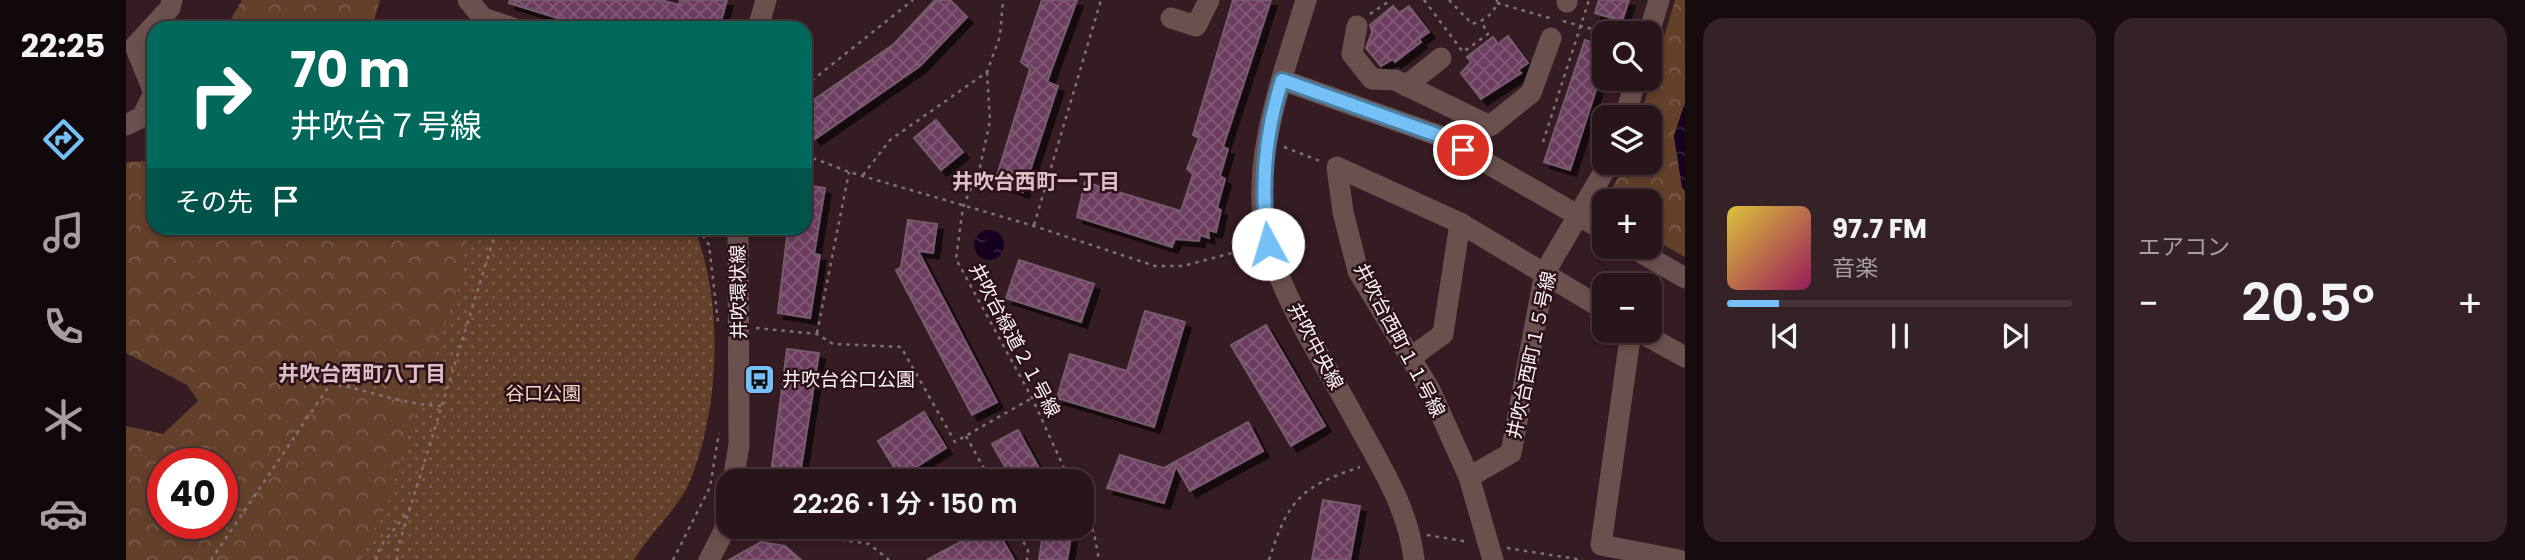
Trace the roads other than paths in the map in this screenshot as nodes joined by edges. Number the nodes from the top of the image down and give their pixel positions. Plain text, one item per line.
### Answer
1 (172, 0) edge
2 (468, 0) edge
3 (766, 0) edge
4 (1209, 0) edge
5 (1306, 0) edge
6 (1659, 0) edge
7 (1171, 18) dead end
8 (158, 21) edge
9 (492, 21) edge
10 (760, 21) edge
11 (1653, 21) edge
12 (1357, 26) road end
13 (147, 33) edge
14 (1551, 38) dead end
15 (1441, 58) dead end
16 (147, 76) edge
17 (1282, 80) junction
18 (1414, 91) junction
19 (147, 107) edge
20 (1408, 124) junction
21 (126, 125) edge
22 (1602, 175) edge
23 (1578, 216) junction
24 (1460, 223) junction
25 (1592, 224) edge
26 (737, 235) edge
27 (1652, 259) edge
28 (1545, 272) junction
29 (1685, 278) edge
30 (1592, 302) edge
31 (1629, 343) edge
32 (1659, 343) edge
33 (1410, 358) junction
34 (1685, 358) edge
35 (735, 469) edge
36 (1469, 477) junction
37 (720, 539) edge
38 (1491, 552) edge
39 (709, 560) edge
40 (1414, 560) edge
41 (1679, 560) edge

1 - 8 street
2 - 9 street
3 - 10 street
4 - 7 street
5 - 17 street, 井吹中央線
6 - 11 street
12 - 18 street
13 - 16 street
14 - 18 street
15 - 18 street
17 - 20 street
17 - 40 street, 井吹中央線
18 - 20 street
19 - 21 street
20 - 23 street
22 - 23 street, 井吹台西町１５号線
23 - 25 street
23 - 28 street, 井吹台西町１５号線
24 - 28 street
24 - 33 street
24 - 33 street, 井吹台西町１１号線
26 - 35 street, 井吹環状線
27 - 29 street
28 - 30 street
28 - 36 street, 井吹台西町１５号線
31 - 41 street
32 - 34 street
33 - 36 street, 井吹台西町１１号線
36 - 38 street, 井吹台西町１１号線
37 - 39 street

